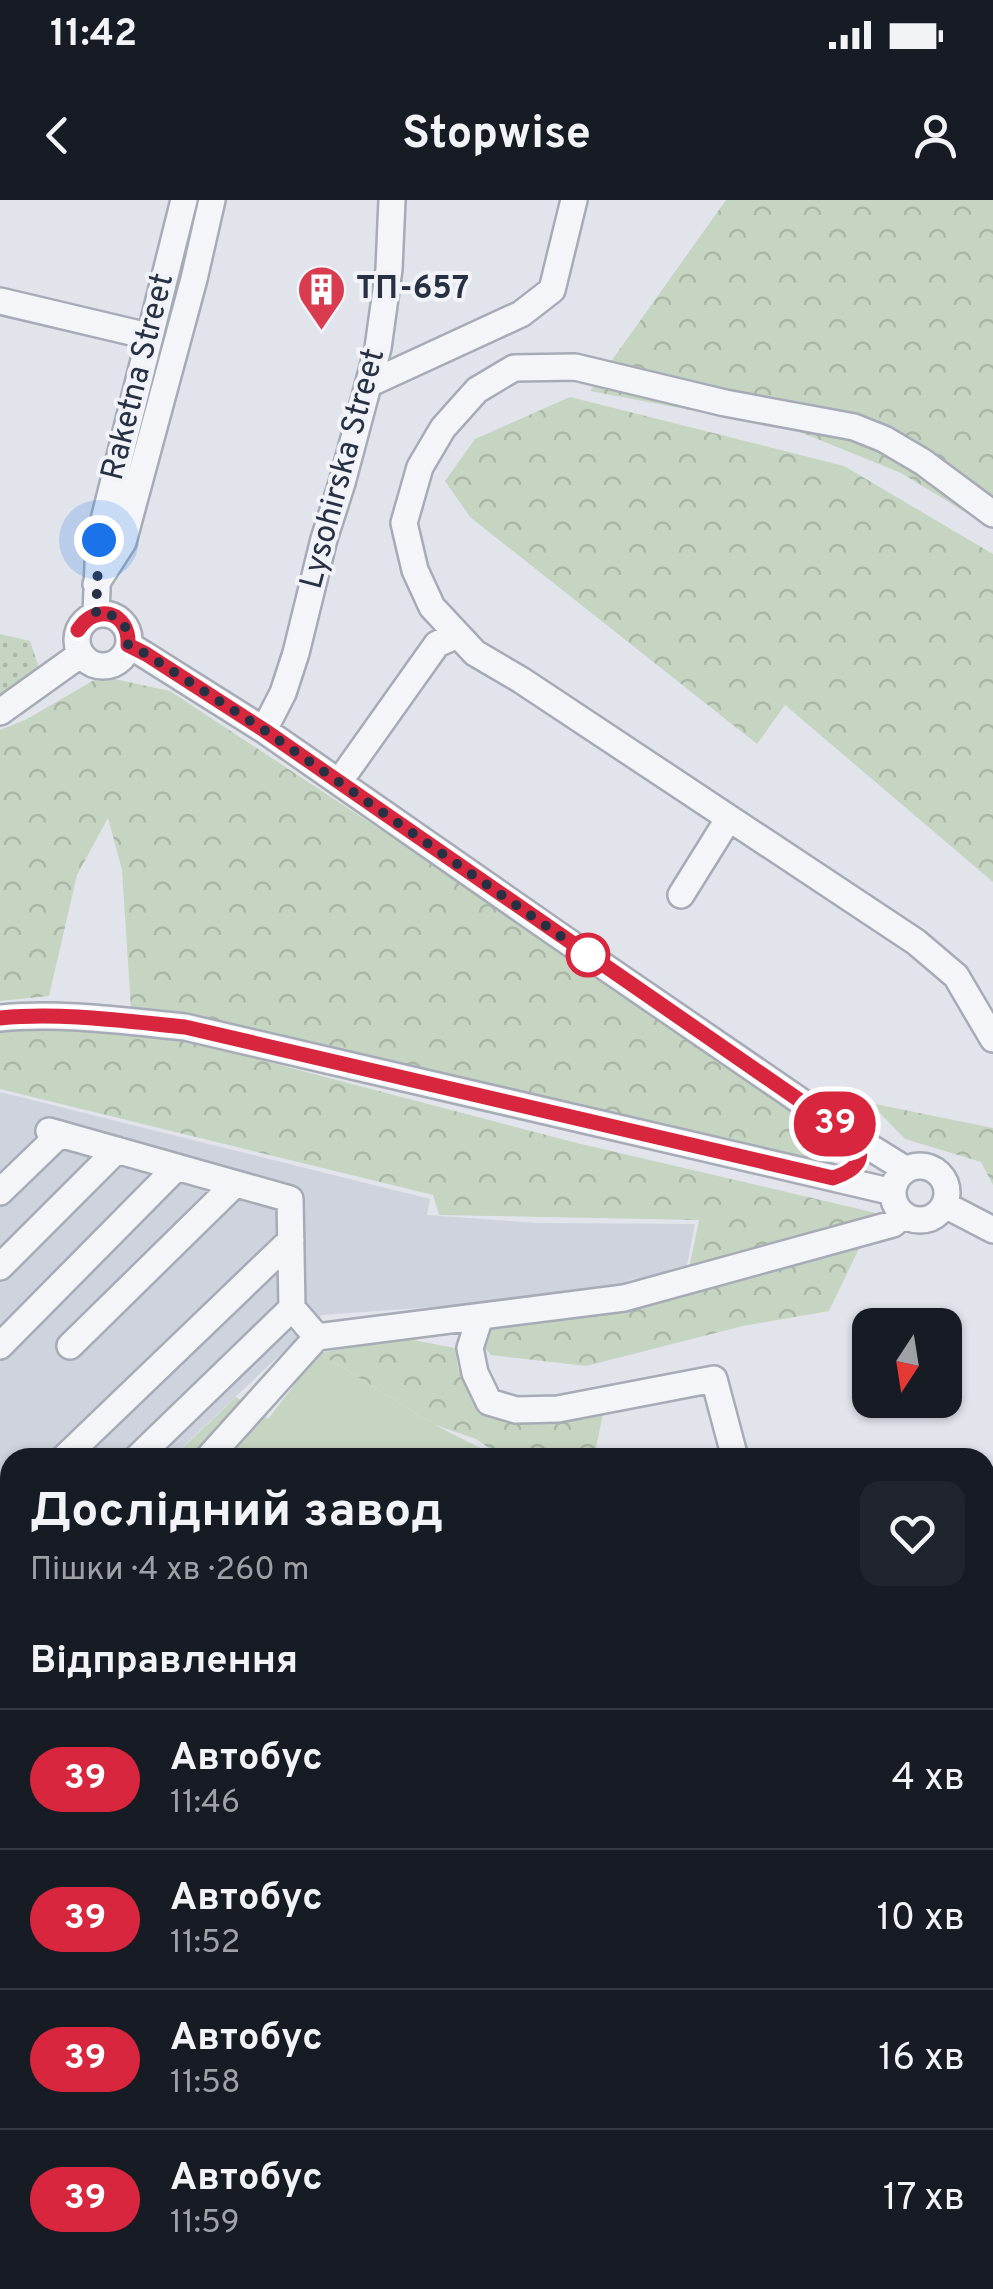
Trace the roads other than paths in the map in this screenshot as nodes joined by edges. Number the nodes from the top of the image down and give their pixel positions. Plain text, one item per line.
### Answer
1 (184, 200) edge
2 (212, 200) edge
3 (392, 200) edge
4 (574, 200) edge
5 (0, 300) edge
6 (148, 336) junction
7 (369, 384) junction
8 (993, 514) edge
9 (96, 584) junction
10 (96, 614) junction
11 (458, 634) junction
12 (128, 645) junction
13 (81, 654) junction
14 (0, 712) edge
15 (264, 730) junction
16 (339, 782) junction
17 (729, 818) junction
18 (681, 895) dead end
19 (0, 1018) edge
20 (993, 1039) edge
21 (854, 1138) junction
22 (117, 1150) junction
23 (177, 1168) junction
24 (833, 1178) junction
25 (235, 1184) junction
26 (0, 1192) edge
27 (900, 1192) junction
28 (945, 1205) junction
29 (993, 1230) edge
30 (291, 1240) junction
31 (0, 1267) edge
32 (292, 1308) junction
33 (480, 1316) junction
34 (316, 1338) junction
35 (0, 1346) edge
36 (70, 1346) dead end
37 (74, 1448) edge
38 (147, 1448) edge
39 (217, 1448) edge
40 (732, 1448) edge

1 - 6 street, Raketna Street
2 - 9 street
3 - 7 street, Lysohirska Street
4 - 7 street
5 - 6 street
6 - 9 street, Raketna Street
7 - 15 street, Lysohirska Street
8 - 11 street
9 - 10 street, Raketna Street
10 - 12 street
10 - 13 street
11 - 16 street
11 - 17 street
12 - 13 street
12 - 15 street
13 - 14 street
15 - 16 street
16 - 21 street
17 - 18 street
17 - 20 street
19 - 24 street
21 - 24 street
21 - 27 street
22 - 23 street
22 - 26 street
22 - 31 street
23 - 25 street
23 - 35 street
24 - 27 street
25 - 30 street
25 - 36 street
27 - 28 street
27 - 28 street
27 - 33 street
28 - 29 street
30 - 32 street
30 - 37 street
32 - 34 street
32 - 38 street
33 - 34 street
33 - 40 street
34 - 39 street

